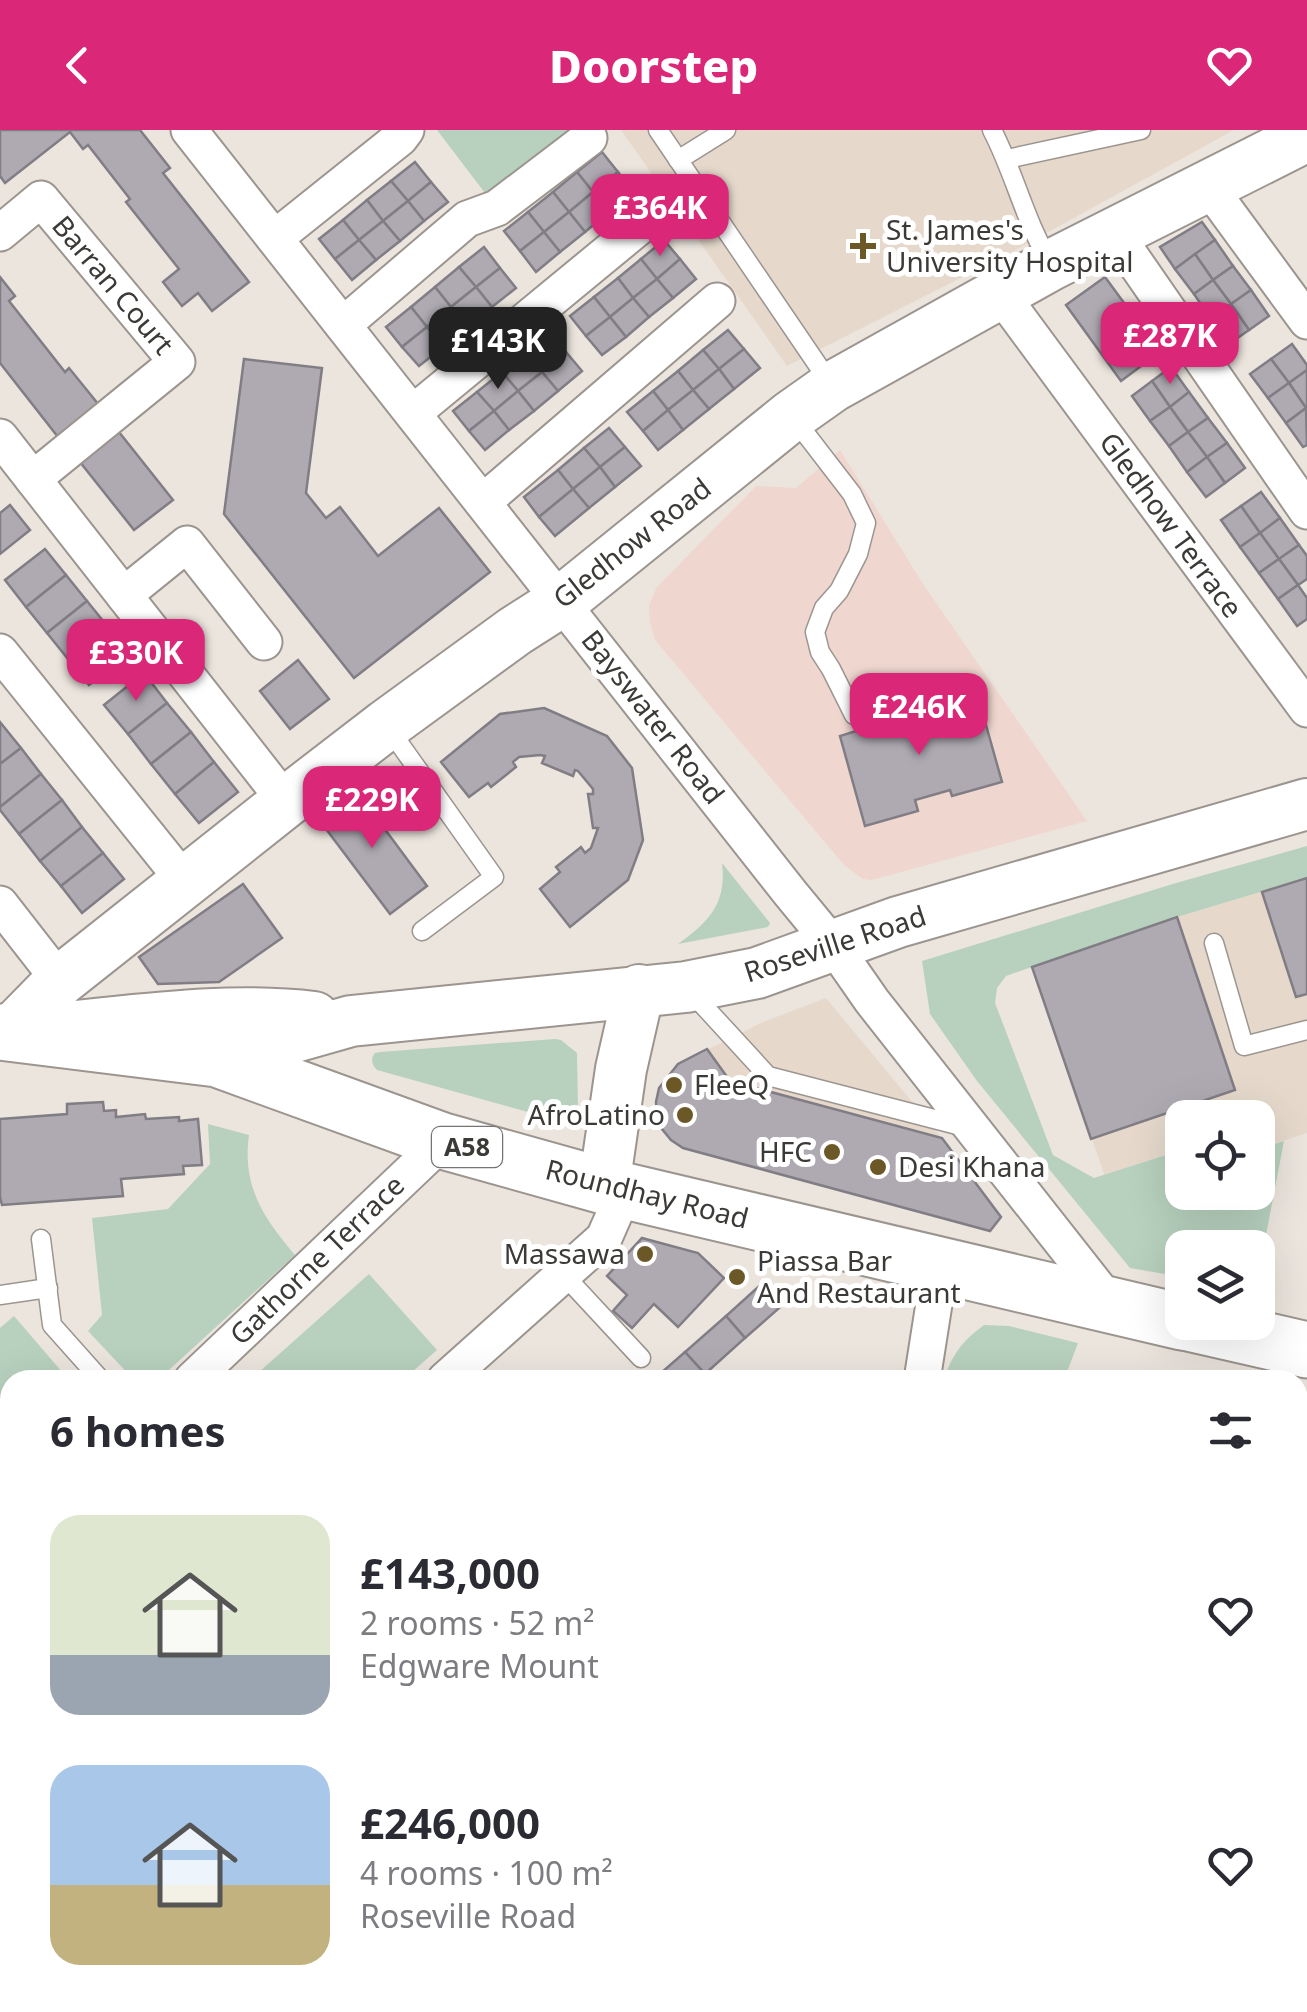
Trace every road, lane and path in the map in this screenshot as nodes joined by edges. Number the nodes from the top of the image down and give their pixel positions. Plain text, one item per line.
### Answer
1 (406, 130) edge
2 (658, 130) edge
3 (726, 130) edge
4 (992, 130) edge
5 (1141, 130) edge
6 (1307, 136) edge
7 (209, 137) edge
8 (588, 138) dead end
9 (1007, 159) junction
10 (678, 160) junction
11 (1208, 186) junction
12 (657, 212) dead end
13 (1114, 232) junction
14 (0, 234) edge
15 (276, 238) junction
16 (1051, 265) junction
17 (999, 292) junction
18 (717, 302) dead end
19 (1307, 321) edge
20 (343, 325) junction
21 (832, 386) junction
22 (413, 414) junction
23 (792, 416) junction
24 (0, 436) edge
25 (33, 479) junction
26 (483, 502) junction
27 (1307, 511) edge
28 (124, 595) junction
29 (562, 601) junction
30 (264, 642) dead end
31 (0, 652) edge
32 (1307, 709) edge
33 (854, 715) dead end
34 (386, 726) junction
35 (286, 802) junction
36 (1307, 804) edge
37 (186, 882) junction
38 (0, 904) edge
39 (422, 931) dead end
40 (1214, 943) dead end
41 (833, 945) junction
42 (60, 981) junction
43 (662, 988) junction
44 (350, 1021) junction
45 (1307, 1030) edge
46 (5, 1032) edge
47 (217, 1060) junction
48 (975, 1130) junction
49 (443, 1141) junction
50 (614, 1188) junction
51 (42, 1239) dead end
52 (940, 1266) junction
53 (563, 1274) junction
54 (48, 1288) junction
55 (0, 1295) edge
56 (1113, 1306) junction
57 (1165, 1318) edge
58 (1263, 1340) edge
59 (1307, 1350) edge
60 (641, 1358) dead end
61 (92, 1370) edge
62 (203, 1370) edge
63 (456, 1370) edge
64 (924, 1370) edge

1 - 15 street
2 - 10 lane
3 - 10 lane
4 - 9 lane
5 - 9 lane
6 - 11 street, Gledhow Road
7 - 15 street, Bayswater Road
8 - 20 street
9 - 16 lane
10 - 21 lane
11 - 13 street, Gledhow Road
11 - 19 street
12 - 22 street
13 - 16 street, Gledhow Road
13 - 27 street
14 - 25 street, Barran Court
15 - 20 street, Bayswater Road
16 - 17 street, Gledhow Road
17 - 21 street, Gledhow Road
17 - 32 street, Gledhow Terrace
18 - 26 street
20 - 22 street, Bayswater Road
21 - 23 street, Gledhow Road
22 - 26 street, Bayswater Road
23 - 29 street, Gledhow Road
23 - 33 lane
24 - 25 street
25 - 28 street
26 - 29 street, Bayswater Road
28 - 30 street
28 - 35 street
29 - 34 street, Gledhow Road
29 - 41 street, Bayswater Road
31 - 37 street
34 - 35 street, Gledhow Road
34 - 39 lane
35 - 37 street, Gledhow Road
36 - 41 street, Roseville Road
37 - 42 street, Gledhow Road
38 - 42 street
40 - 45 lane
41 - 43 street, Roseville Road
41 - 48 street, Bayswater Road
42 - 46 street, Gledhow Road
43 - 44 street, Roseville Road
43 - 48 lane
43 - 50 street
44 - 46 street, Roseville Road
44 - 47 street, Roseville Road
46 - 47 main road, Roundhay Road / A58
47 - 49 main road, Roundhay Road / A58
48 - 56 street, Bayswater Road
49 - 50 main road, Roundhay Road / A58
49 - 62 street, Gathorne Terrace
50 - 52 main road, Roundhay Road / A58
50 - 53 street
51 - 54 lane
52 - 56 main road, Roundhay Road / A58
52 - 64 street
53 - 60 lane
53 - 63 street
54 - 55 lane
54 - 61 lane
56 - 57 main road, Roundhay Road / A58
58 - 59 main road, Roundhay Road / A58

